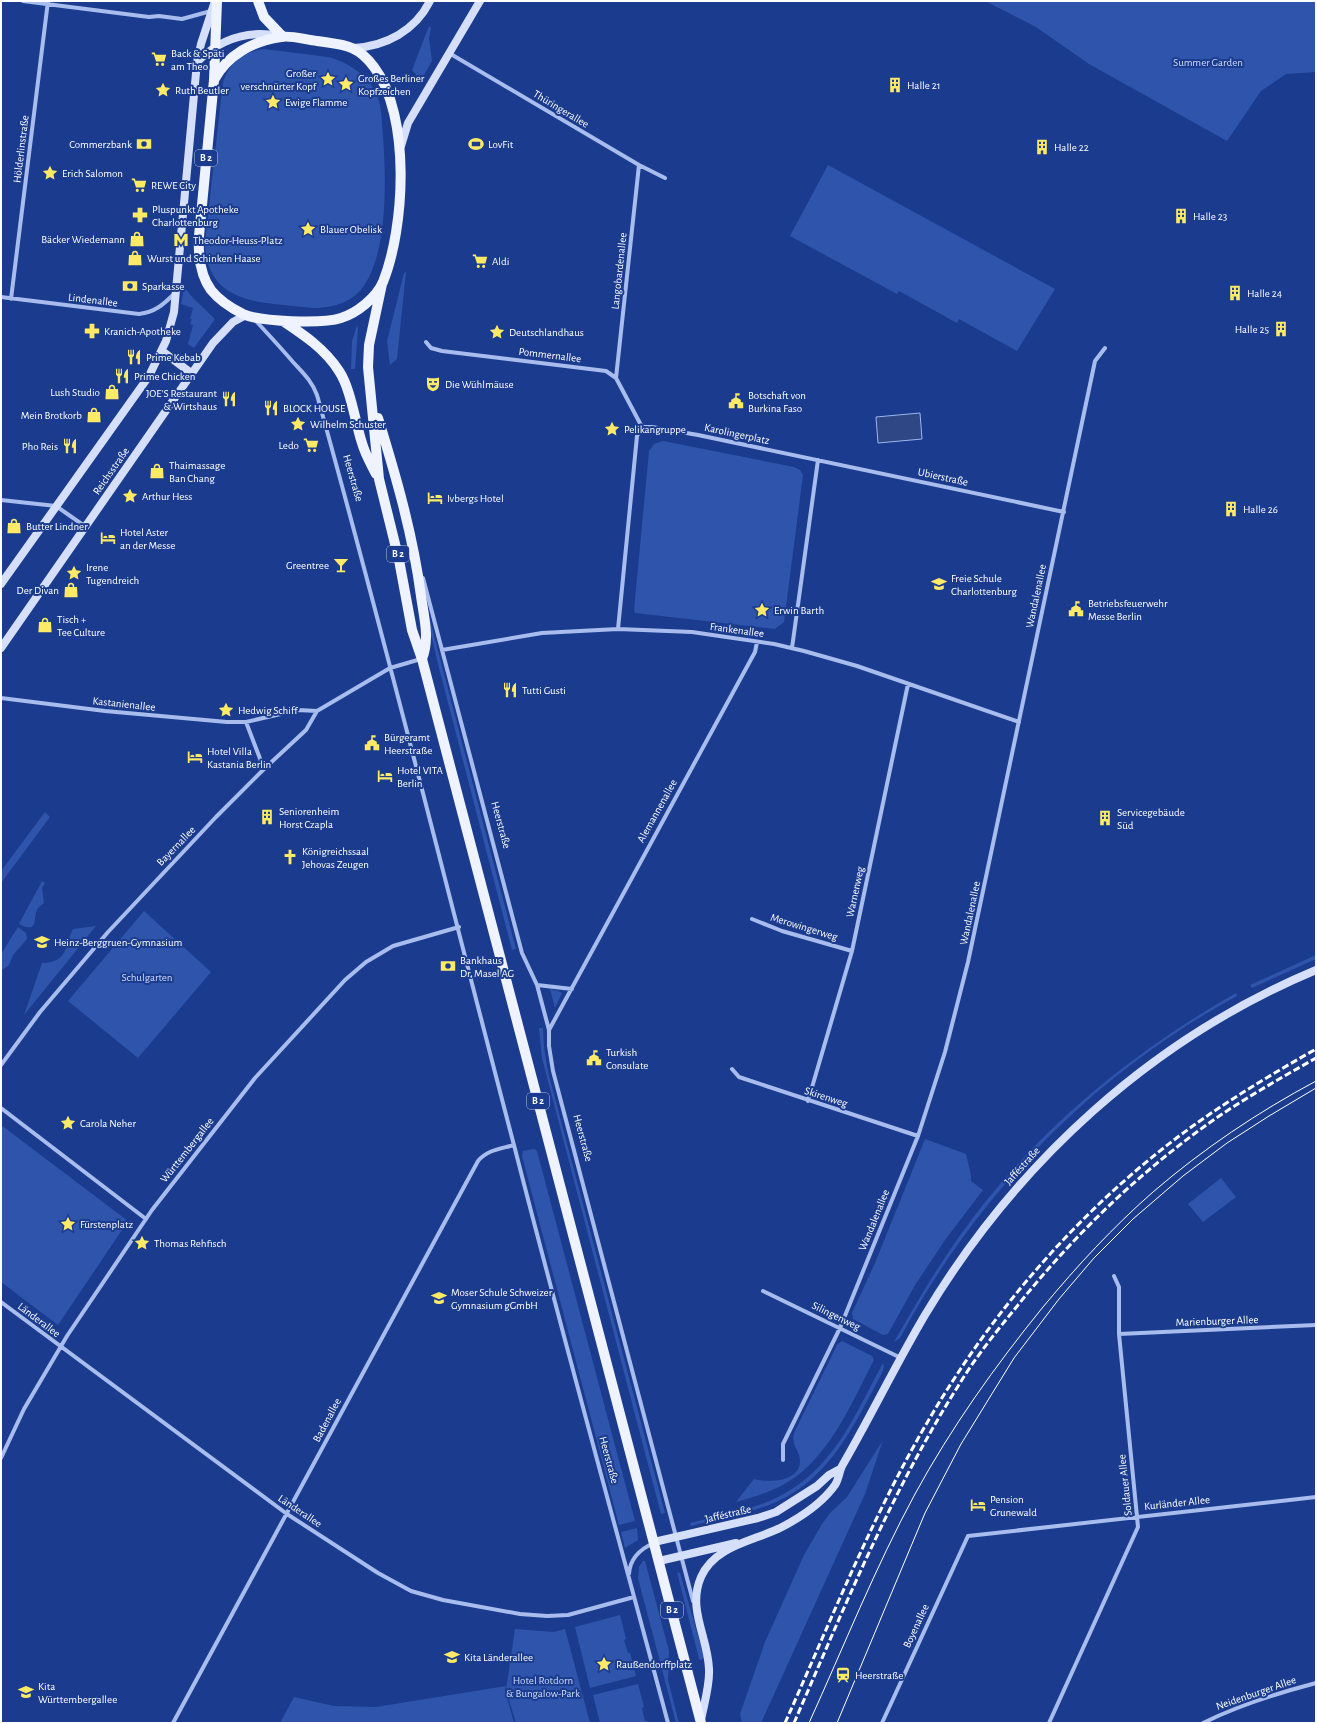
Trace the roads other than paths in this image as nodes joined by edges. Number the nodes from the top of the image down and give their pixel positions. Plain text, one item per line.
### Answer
1 (23, 1) edge
2 (216, 1) edge
3 (258, 1) edge
4 (430, 1) edge
5 (480, 1) edge
6 (48, 3) edge
7 (211, 11) junction
8 (282, 37) junction
9 (215, 47) junction
10 (354, 48) junction
11 (449, 53) junction
12 (198, 62) junction
13 (214, 80) junction
14 (400, 147) junction
15 (639, 165) junction
16 (665, 178) dead end
17 (382, 284) junction
18 (175, 293) junction
19 (1, 297) edge
20 (11, 299) junction
21 (248, 315) junction
22 (283, 321) junction
23 (426, 342) dead end
24 (1105, 348) dead end
25 (162, 351) junction
26 (191, 373) junction
27 (616, 378) junction
28 (372, 398) junction
29 (642, 427) junction
30 (818, 460) junction
31 (379, 479) junction
32 (1, 500) edge
33 (56, 506) junction
34 (1064, 512) junction
35 (86, 527) junction
36 (416, 562) junction
37 (1, 584) edge
38 (618, 629) junction
39 (757, 642) junction
40 (1, 648) edge
41 (792, 648) junction
42 (442, 650) junction
43 (422, 659) junction
44 (390, 668) junction
45 (908, 684) junction
46 (1, 698) edge
47 (317, 711) junction
48 (246, 722) junction
49 (1019, 722) junction
50 (264, 769) junction
51 (752, 919) dead end
52 (459, 927) junction
53 (852, 951) junction
54 (1316, 970) edge
55 (537, 985) junction
56 (572, 989) junction
57 (549, 1030) junction
58 (1, 1065) edge
59 (732, 1068) dead end
60 (808, 1101) junction
61 (1, 1108) edge
62 (918, 1136) junction
63 (514, 1145) junction
64 (146, 1219) junction
65 (1114, 1276) dead end
66 (763, 1291) dead end
67 (1, 1302) edge
68 (1316, 1325) edge
69 (840, 1328) junction
70 (1119, 1334) junction
71 (60, 1347) junction
72 (902, 1358) junction
73 (1, 1458) edge
74 (784, 1460) dead end
75 (840, 1469) junction
76 (1316, 1497) edge
77 (287, 1514) junction
78 (1137, 1517) junction
79 (968, 1536) joint
80 (676, 1537) junction
81 (747, 1540) junction
82 (654, 1542) junction
83 (681, 1556) junction
84 (659, 1561) junction
85 (629, 1578) junction
86 (634, 1598) junction
87 (696, 1609) junction
88 (1316, 1683) edge
89 (173, 1723) edge
90 (668, 1723) edge
91 (701, 1723) edge
92 (882, 1723) edge
93 (1049, 1723) edge
94 (1203, 1723) edge

1 - 6 street
2 - 7 main road
2 - 9 main road, B 2
3 - 8 main road
4 - 10 main road
5 - 11 main road
6 - 7 street
6 - 20 street, Hölderlinstraße
7 - 12 main road
8 - 9 main road
8 - 10 main road
8 - 13 main road
9 - 12 main road
9 - 13 main road, B 2
10 - 14 main road, B 2
11 - 14 main road
11 - 15 street, Thüringerallee
12 - 18 main road
13 - 21 main road, B 2
14 - 17 main road, B 2
15 - 16 street, Thüringerallee
15 - 27 street, Langobardenallee
17 - 22 main road
17 - 28 main road, Heerstraße / B 2
18 - 20 street, Lindenallee
18 - 25 main road
19 - 20 street, Lindenallee
21 - 22 main road, B 2
21 - 26 main road, Reichsstraße
21 - 44 street, Heerstraße
22 - 31 main road, Heerstraße / B 2
23 - 27 street, Pommernallee
24 - 34 street, Wandalenallee
25 - 26 main road
25 - 33 main road
26 - 35 main road, Reichsstraße
27 - 29 street
28 - 31 main road, Heerstraße / B 2
28 - 36 main road, Heerstraße / B 2
29 - 30 street, Karolingerplatz
29 - 38 street
30 - 34 street, Ubierstraße
30 - 41 street
31 - 43 main road, Heerstraße / B 2
32 - 33 street
33 - 35 street
33 - 37 main road
34 - 49 street, Wandalenallee
35 - 40 main road, Reichsstraße
36 - 42 street, Heerstraße
36 - 43 main road, Heerstraße / B 2
38 - 39 street, Frankenallee
38 - 42 street, Frankenallee
39 - 41 street, Frankenallee
39 - 56 street, Alemannenallee
41 - 45 street, Frankenallee
42 - 55 street, Heerstraße
43 - 44 street
43 - 82 main road, Heerstraße / B 2
44 - 47 street, Bayernallee
44 - 52 street, Heerstraße
45 - 49 street, Frankenallee
45 - 53 street, Warnenweg
46 - 48 street, Kastanienallee
47 - 48 street, Kastanienallee
47 - 50 street, Bayernallee
48 - 50 street
49 - 62 street, Wandalenallee
50 - 58 street, Bayernallee
51 - 53 street, Merowingerweg
52 - 63 street, Heerstraße
52 - 64 street, Württembergallee
53 - 60 street, Warnenweg
54 - 72 main road, Jafféstraße
55 - 56 street
55 - 57 street, Heerstraße
56 - 57 street, Alemannenallee
57 - 80 street, Heerstraße
59 - 60 street, Skirenweg
60 - 62 street, Skirenweg
61 - 64 street
62 - 69 street, Wandalenallee
63 - 77 street, Badenallee
63 - 85 street, Heerstraße
64 - 71 street, Württembergallee
65 - 70 street, Soldauer Allee
66 - 69 street, Silingenweg
67 - 71 street, Länderallee
68 - 70 street, Marienburger Allee
69 - 72 street, Silingenweg
69 - 74 street, Wandalenallee
70 - 78 street, Soldauer Allee
71 - 73 street, Württembergallee
71 - 77 street, Länderallee
72 - 75 main road, Jafféstraße
75 - 80 main road, Jafféstraße
75 - 81 main road, Jafféstraße
76 - 78 street, Kurländer Allee
77 - 86 street, Länderallee
77 - 89 street, Badenallee
78 - 79 street, Kurländer Allee
78 - 93 street, Soldauer Allee
79 - 92 street, Boyenallee
80 - 82 main road, Jafféstraße
80 - 83 street, Heerstraße
81 - 83 main road, Jafféstraße
81 - 87 main road, Jafféstraße
82 - 84 main road, Heerstraße / B 2
82 - 85 street, Jafféstraße
83 - 84 main road, Jafféstraße
83 - 87 street, Heerstraße
84 - 91 main road, Heerstraße / B 2
85 - 86 street, Heerstraße
86 - 90 street, Heerstraße
87 - 91 main road, Heerstraße
88 - 94 street, Neidenburger Allee

